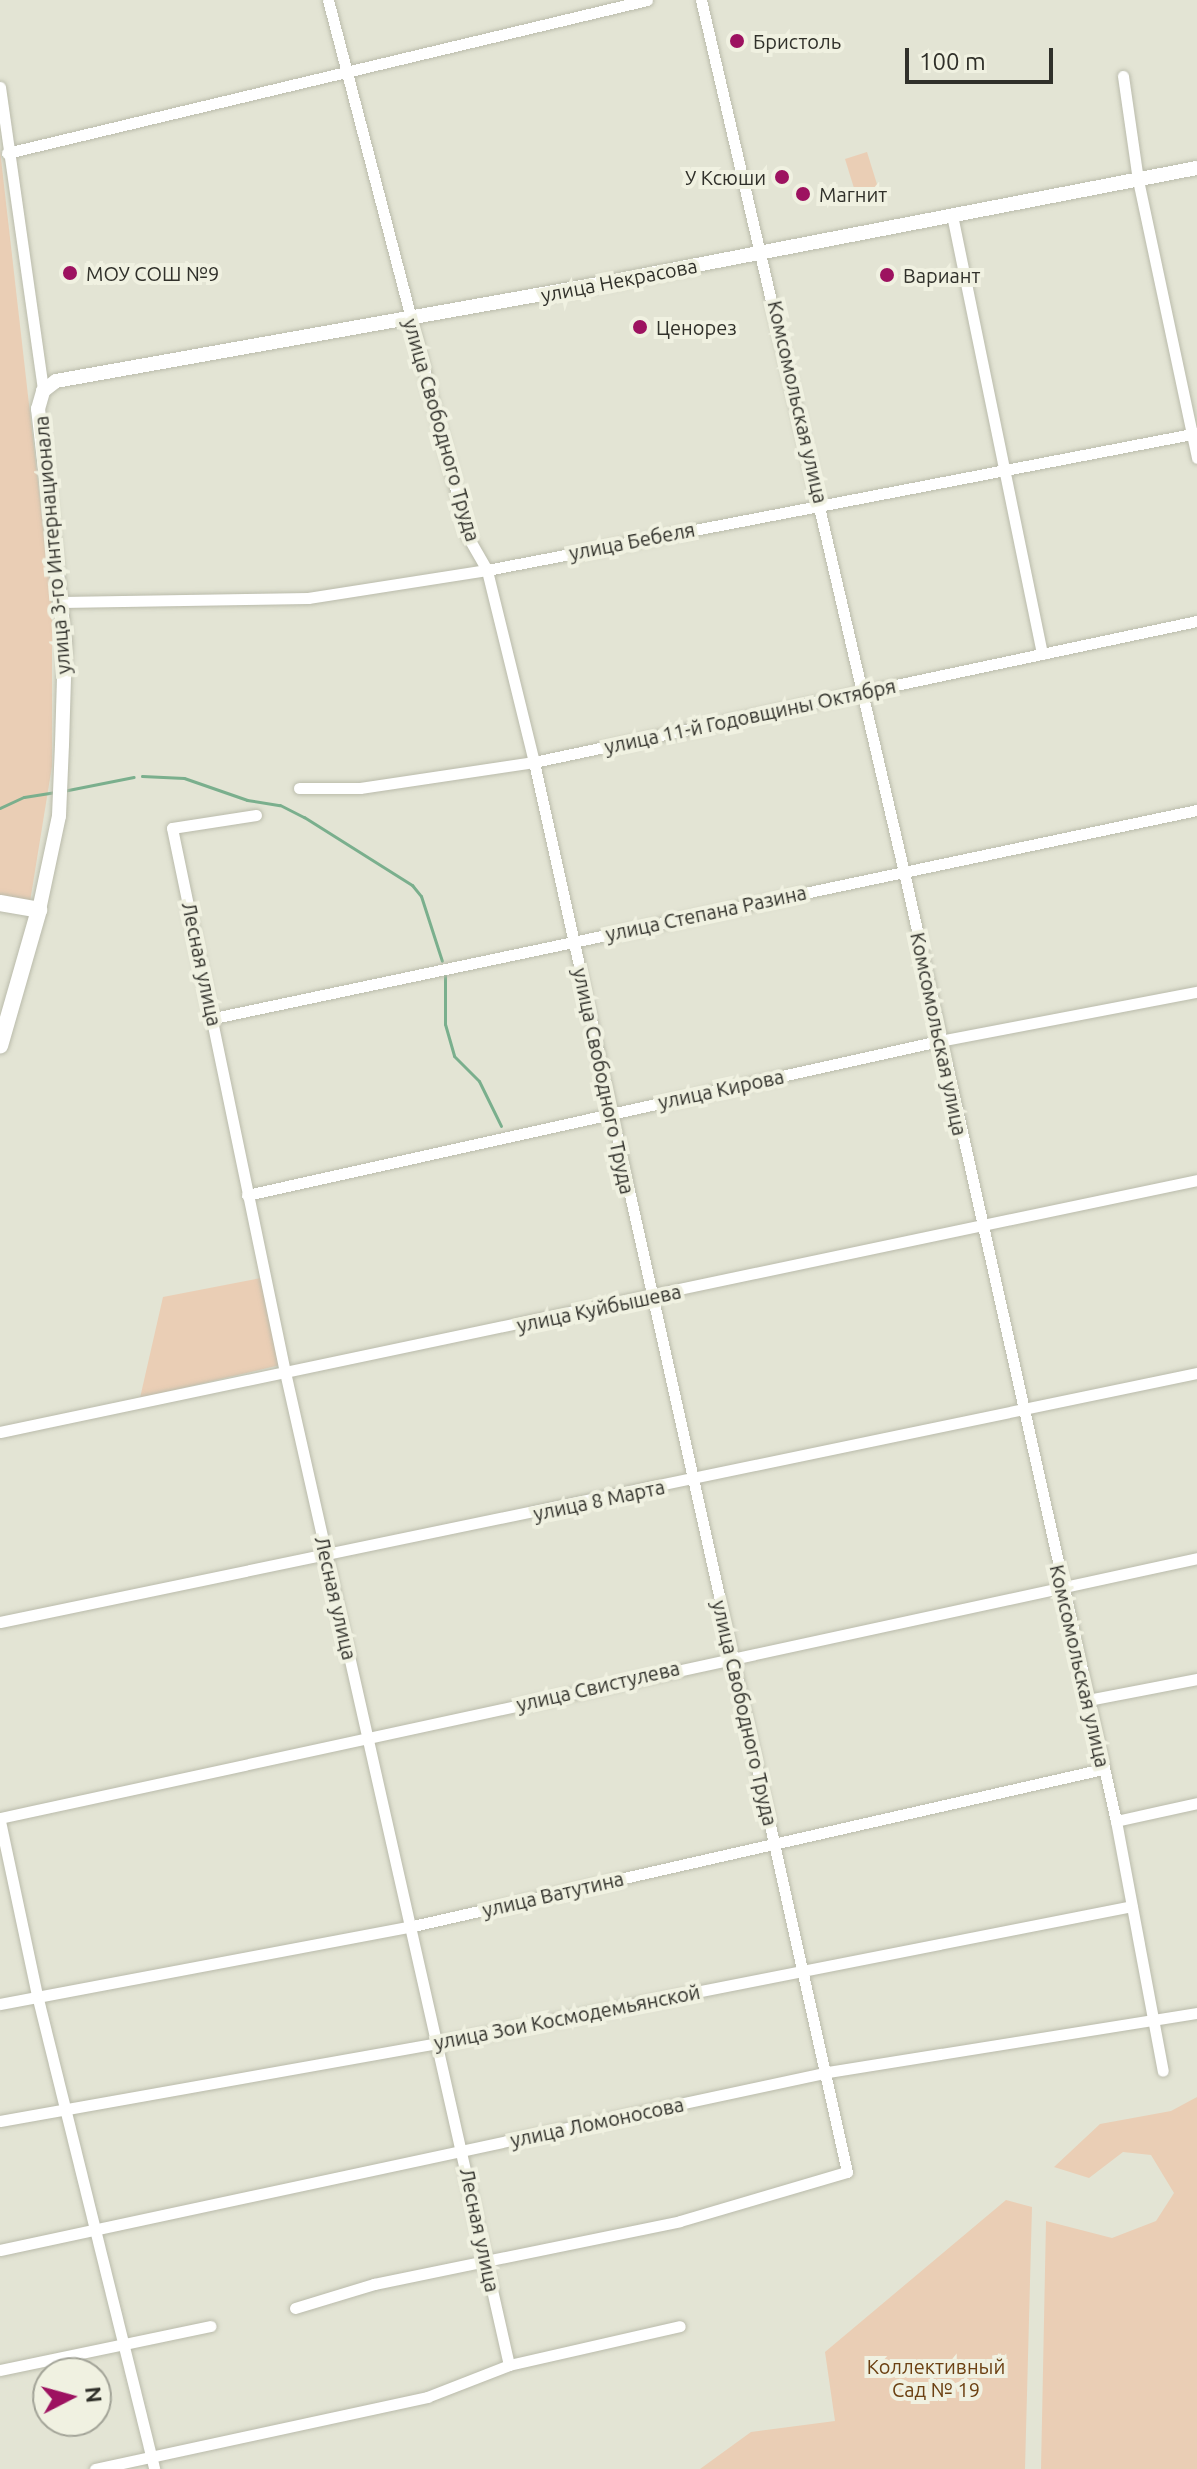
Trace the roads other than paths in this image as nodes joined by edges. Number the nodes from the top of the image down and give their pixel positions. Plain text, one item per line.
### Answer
1 (328, 0) edge
2 (647, 0) edge
3 (701, 0) edge
4 (346, 73) junction
5 (1123, 76) dead end
6 (0, 87) edge
7 (7, 153) junction
8 (1197, 168) edge
9 (1138, 180) junction
10 (952, 215) junction
11 (763, 252) junction
12 (409, 318) junction
13 (43, 391) junction
14 (1194, 433) edge
15 (1197, 458) edge
16 (1004, 469) junction
17 (821, 503) junction
18 (487, 570) junction
19 (61, 602) junction
20 (1197, 621) edge
21 (1042, 654) junction
22 (863, 692) junction
23 (534, 762) junction
24 (299, 788) dead end
25 (1197, 810) edge
26 (256, 815) dead end
27 (904, 872) junction
28 (0, 903) edge
29 (39, 910) junction
30 (575, 941) junction
31 (1197, 992) edge
32 (214, 1018) junction
33 (939, 1041) junction
34 (0, 1046) edge
35 (609, 1114) junction
36 (1197, 1180) edge
37 (247, 1195) junction
38 (981, 1226) junction
39 (651, 1298) junction
40 (285, 1372) junction
41 (1197, 1373) edge
42 (1023, 1413) junction
43 (0, 1432) edge
44 (693, 1480) junction
45 (327, 1557) junction
46 (1197, 1558) edge
47 (1062, 1586) junction
48 (0, 1622) edge
49 (732, 1655) junction
50 (1197, 1679) edge
51 (1088, 1700) junction
52 (369, 1739) junction
53 (1103, 1769) junction
54 (1197, 1803) edge
55 (0, 1820) edge
56 (1116, 1821) junction
57 (774, 1843) junction
58 (1132, 1906) junction
59 (413, 1926) junction
60 (804, 1969) junction
61 (37, 1995) junction
62 (0, 2004) edge
63 (1197, 2013) edge
64 (1153, 2020) junction
65 (437, 2043) junction
66 (1163, 2071) dead end
67 (828, 2072) junction
68 (65, 2109) junction
69 (0, 2121) edge
70 (463, 2151) junction
71 (94, 2230) junction
72 (0, 2250) edge
73 (487, 2259) junction
74 (295, 2308) dead end
75 (210, 2326) dead end
76 (680, 2326) dead end
77 (120, 2341) junction
78 (509, 2365) junction
79 (0, 2370) edge
80 (153, 2463) edge
81 (95, 2469) edge

1 - 4 street, улица Свободного Труда
2 - 4 street
3 - 11 street, Комсомольская улица
4 - 7 street
4 - 12 street, улица Свободного Труда
5 - 9 street
6 - 7 street, улица 3-го Интернационала
7 - 13 street, улица 3-го Интернационала
8 - 9 street, улица Некрасова
9 - 10 street, улица Некрасова
9 - 14 street
10 - 11 street, улица Некрасова
10 - 16 street
11 - 12 street, улица Некрасова
11 - 17 street, Комсомольская улица
12 - 13 street, улица Некрасова
12 - 18 street, улица Свободного Труда
13 - 19 street, улица 3-го Интернационала
14 - 15 street
14 - 16 street, улица Бебеля
16 - 17 street, улица Бебеля
16 - 21 street
17 - 18 street, улица Бебеля
17 - 22 street, Комсомольская улица
18 - 19 street, улица Бебеля
18 - 23 street, улица Свободного Труда
19 - 29 street, улица 3-го Интернационала
20 - 21 street, улица 11-й Годовщины Октября
21 - 22 street, улица 11-й Годовщины Октября
22 - 23 street, улица 11-й Годовщины Октября
22 - 27 street, Комсомольская улица
23 - 24 street, улица 11-й Годовщины Октября
23 - 30 street, улица Свободного Труда
25 - 27 street, улица Степана Разина
26 - 32 street, Лесная улица
27 - 30 street, улица Степана Разина
27 - 33 street, Комсомольская улица
28 - 29 main road
29 - 34 main road, улица 3-го Интернационала
30 - 32 street, улица Степана Разина
30 - 35 street, улица Свободного Труда
31 - 33 street, улица Кирова
32 - 37 street, Лесная улица
33 - 35 street, улица Кирова
33 - 38 street, Комсомольская улица
35 - 37 street, улица Кирова
35 - 39 street, улица Свободного Труда
36 - 38 street, улица Куйбышева
37 - 40 street, Лесная улица
38 - 39 street, улица Куйбышева
38 - 42 street, Комсомольская улица
39 - 40 street, улица Куйбышева
39 - 44 street, улица Свободного Труда
40 - 43 street, улица Куйбышева
40 - 45 street, Лесная улица
41 - 42 street, улица 8 Марта
42 - 44 street, улица 8 Марта
42 - 47 street, Комсомольская улица
44 - 45 street, улица 8 Марта
44 - 49 street, улица Свободного Труда
45 - 48 street, улица 8 Марта
45 - 52 street, Лесная улица
46 - 47 street, улица Свистулева
47 - 49 street, улица Свистулева
47 - 51 street, Комсомольская улица
49 - 52 street, улица Свистулева
49 - 57 street, улица Свободного Труда
50 - 51 street
51 - 53 street, Комсомольская улица
52 - 55 street, улица Свистулева
52 - 59 street, Лесная улица
53 - 56 street, Комсомольская улица
53 - 57 street, улица Ватутина
54 - 56 street
55 - 61 street
56 - 58 street, Комсомольская улица
57 - 59 street, улица Ватутина
57 - 60 street, улица Свободного Труда
58 - 60 street, улица Зои Космодемьянской
58 - 64 street, Комсомольская улица
59 - 61 street, улица Ватутина
59 - 65 street, Лесная улица
60 - 65 street, улица Зои Космодемьянской
60 - 67 street, улица Свободного Труда
61 - 62 street, улица Ватутина
61 - 68 street
63 - 64 street, улица Ломоносова
64 - 66 street, Комсомольская улица
64 - 67 street, улица Ломоносова
65 - 68 street, улица Зои Космодемьянской
65 - 70 street, Лесная улица
67 - 70 street, улица Ломоносова
67 - 73 street, улица Свободного Труда
68 - 69 street, улица Зои Космодемьянской
68 - 71 street
70 - 71 street, улица Ломоносова
70 - 73 street, Лесная улица
71 - 72 street, улица Ломоносова
71 - 77 street
73 - 74 street
73 - 78 street, Лесная улица
75 - 77 street
76 - 78 street
77 - 79 street
77 - 80 street
78 - 80 street
80 - 81 street

